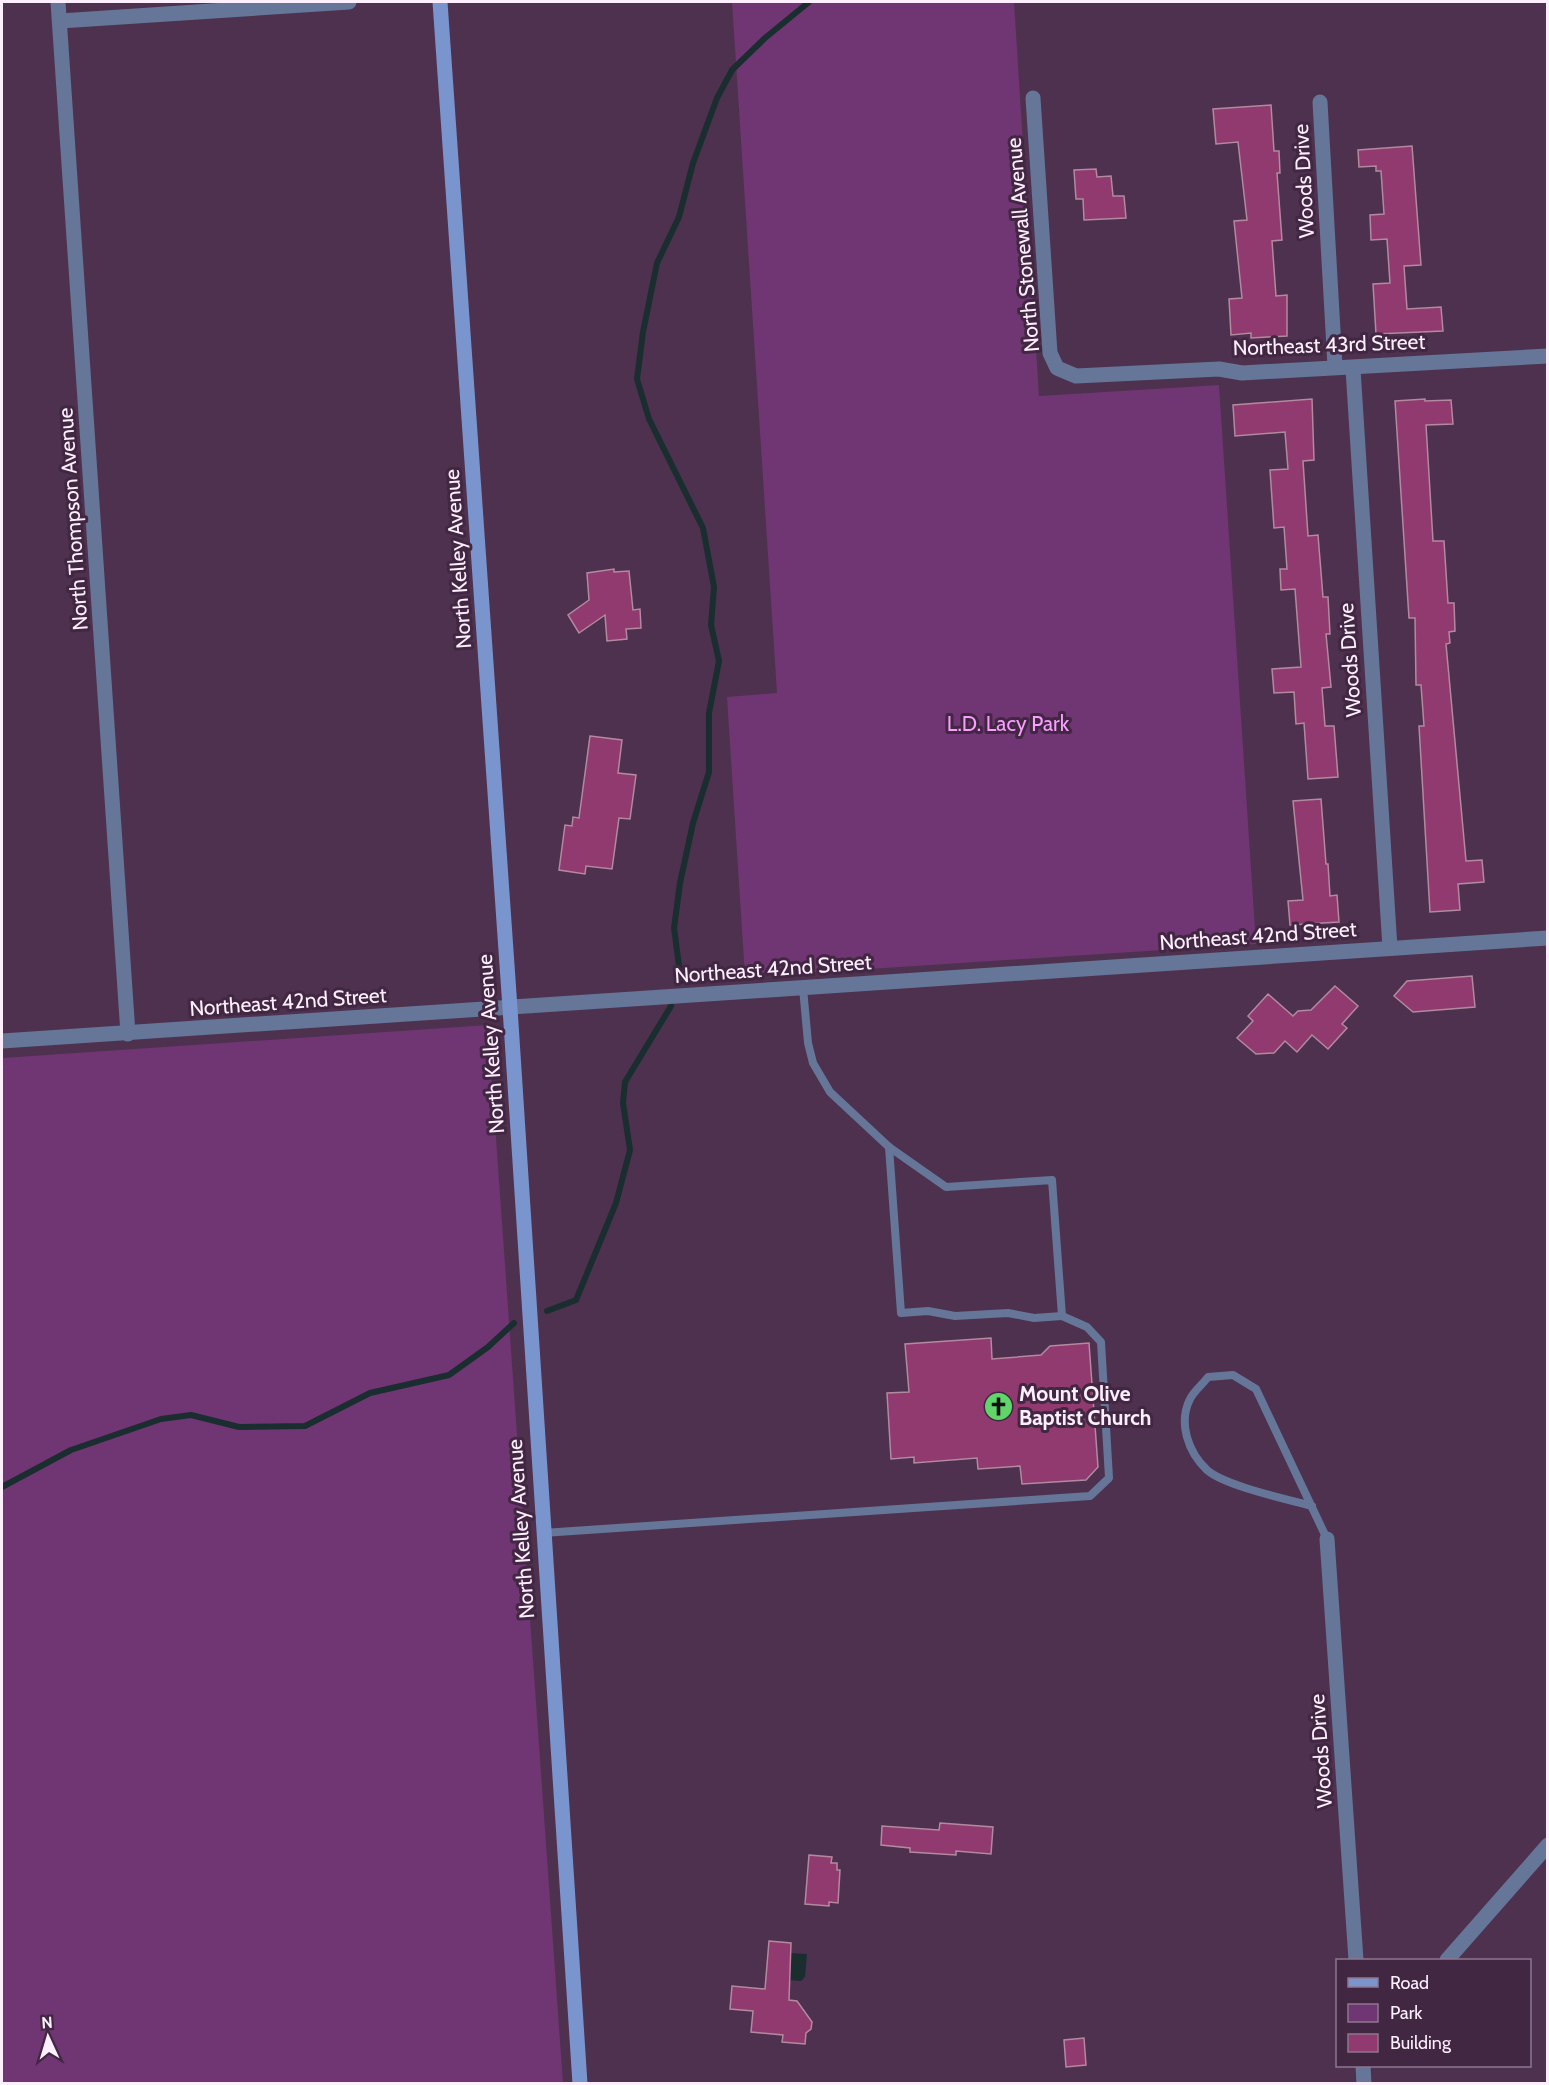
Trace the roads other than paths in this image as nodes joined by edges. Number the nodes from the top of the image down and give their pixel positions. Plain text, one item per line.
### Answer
1 (58, 2) edge
2 (349, 2) edge
3 (440, 2) edge
4 (60, 21) junction
5 (1033, 98) dead end
6 (1320, 102) dead end
7 (1548, 356) edge
8 (1335, 366) junction
9 (1353, 369) junction
10 (1076, 376) joint
11 (1548, 938) edge
12 (1389, 948) junction
13 (803, 988) junction
14 (510, 1008) junction
15 (128, 1034) junction
16 (2, 1041) edge
17 (889, 1147) junction
18 (1062, 1316) junction
19 (1312, 1506) junction
20 (542, 1533) junction
21 (1327, 1539) joint
22 (1548, 1845) edge
23 (1356, 1959) edge
24 (1448, 1959) edge
25 (1363, 2067) edge
26 (580, 2084) edge
27 (1364, 2084) edge

1 - 4 street, North Thompson Avenue
2 - 4 street
3 - 14 street, North Kelley Avenue
4 - 15 street, North Thompson Avenue
5 - 10 street, North Stonewall Avenue
6 - 8 street, Woods Drive
7 - 9 street, Northeast 43rd Street
8 - 9 street, Northeast 43rd Street
8 - 10 street, Northeast 43rd Street
9 - 12 street, Woods Drive
11 - 12 street, Northeast 42nd Street
12 - 13 street, Northeast 42nd Street
13 - 14 street, Northeast 42nd Street
13 - 17 lane
14 - 15 street, Northeast 42nd Street
14 - 20 street, North Kelley Avenue
15 - 16 street, Northeast 42nd Street
17 - 18 lane
17 - 18 lane
18 - 20 lane
19 - 19 lane
19 - 21 lane
20 - 26 street, North Kelley Avenue
21 - 23 street, Woods Drive
22 - 24 street
25 - 27 street

